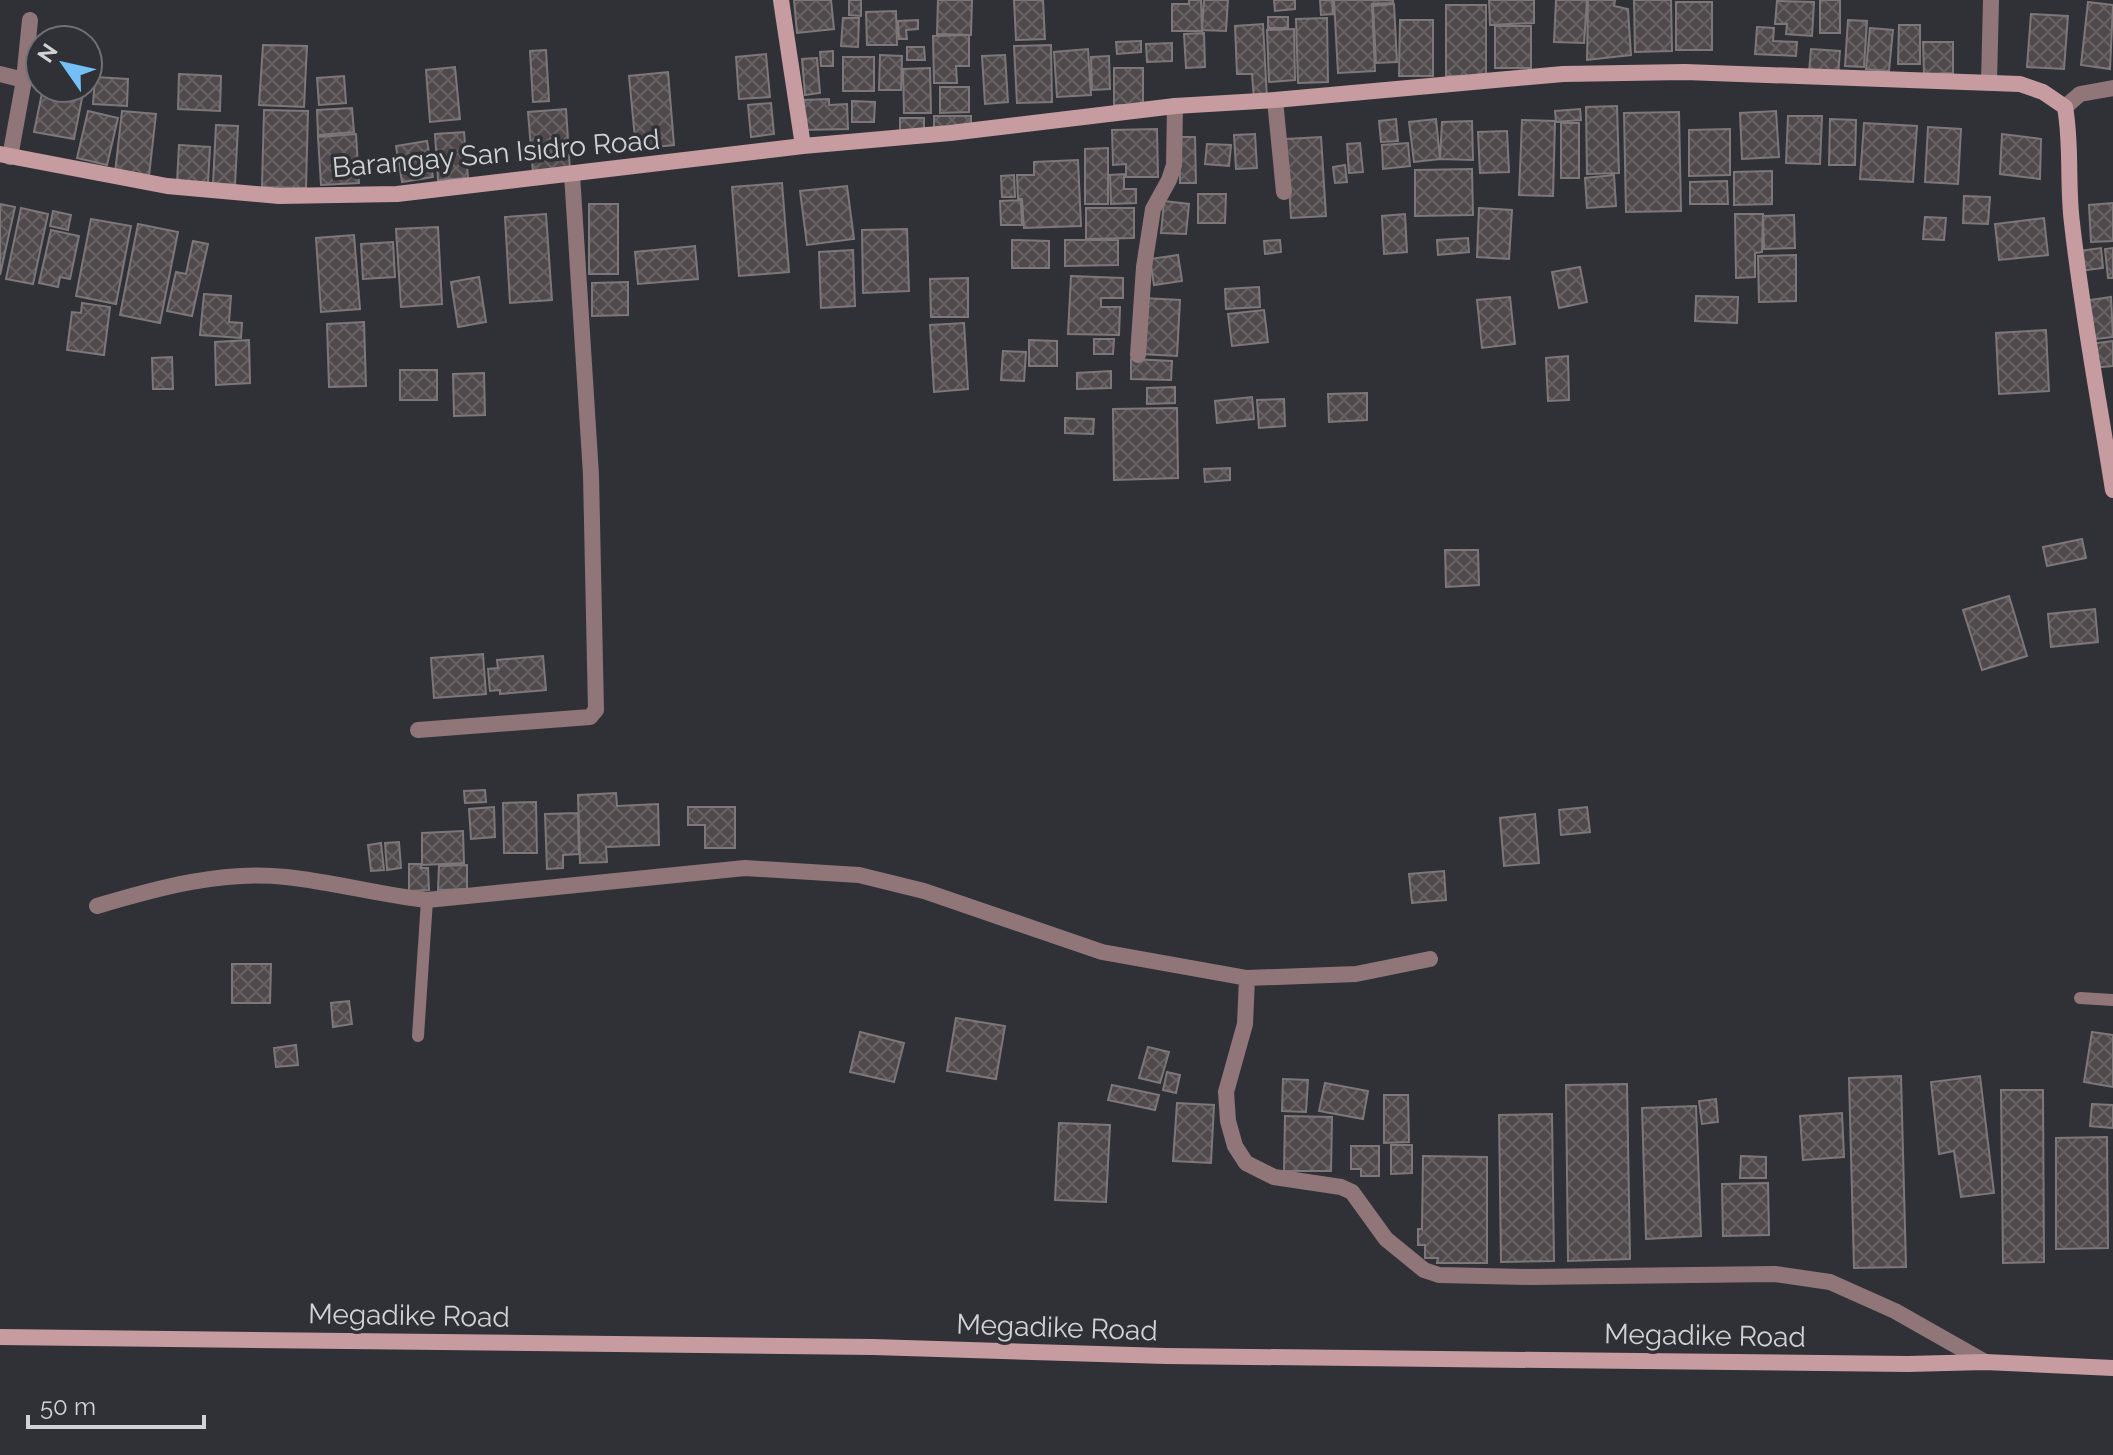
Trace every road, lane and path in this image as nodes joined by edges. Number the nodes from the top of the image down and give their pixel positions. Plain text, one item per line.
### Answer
1 (781, 0) edge
2 (1991, 0) edge
3 (30, 20) dead end
4 (30, 24) edge
5 (0, 74) edge
6 (24, 80) joint
7 (1989, 82) junction
8 (2113, 88) edge
9 (1275, 100) junction
10 (1175, 106) junction
11 (2065, 107) junction
12 (803, 146) junction
13 (5, 156) edge
14 (572, 174) junction
15 (1284, 192) dead end
16 (1138, 355) dead end
17 (2113, 490) edge
18 (418, 730) dead end
19 (427, 900) junction
20 (97, 906) dead end
21 (1430, 959) dead end
22 (1247, 978) junction
23 (2080, 998) dead end
24 (2113, 1000) edge
25 (418, 1036) dead end
26 (0, 1337) edge
27 (1985, 1362) junction
28 (2113, 1368) edge

1 - 12 street
2 - 7 street
3 - 4 street
5 - 6 street
6 - 13 street
7 - 9 street, Barangay San Isidro Road
7 - 11 street, Barangay San Isidro Road
8 - 11 street
9 - 10 street, Barangay San Isidro Road
9 - 15 street
10 - 12 street, Barangay San Isidro Road
10 - 16 street
11 - 17 street
12 - 14 street, Barangay San Isidro Road
13 - 14 street, Barangay San Isidro Road
14 - 18 street
19 - 20 street
19 - 22 street
19 - 25 lane
21 - 22 street
22 - 27 street
23 - 24 lane
26 - 27 street, Megadike Road
27 - 28 street, Megadike Road

